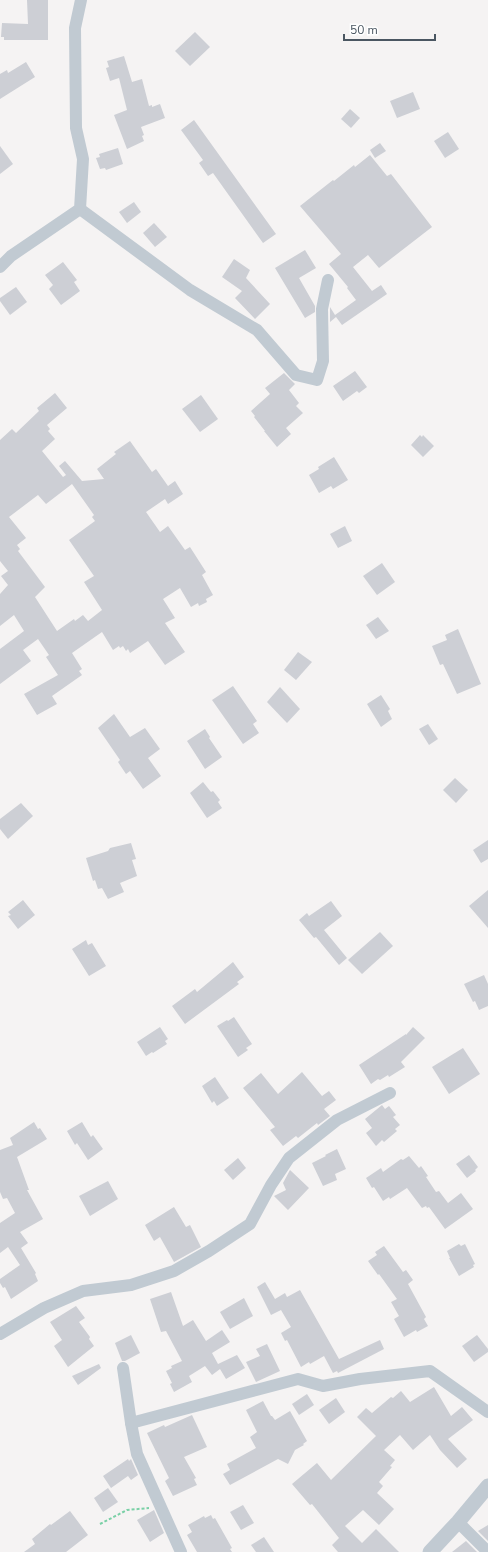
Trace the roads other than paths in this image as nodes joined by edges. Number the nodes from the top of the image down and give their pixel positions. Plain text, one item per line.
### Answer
1 (81, 0) edge
2 (80, 209) junction
3 (0, 267) edge
4 (328, 280) dead end
5 (390, 1092) dead end
6 (0, 1334) edge
7 (123, 1368) dead end
8 (488, 1412) edge
9 (131, 1423) junction
10 (488, 1486) edge
11 (458, 1522) junction
12 (181, 1552) edge
13 (430, 1552) edge
14 (488, 1552) edge

1 - 2 street
2 - 3 street
2 - 4 street
5 - 6 street
7 - 9 street
8 - 9 street
9 - 12 street
10 - 11 street
11 - 13 street
11 - 14 street

